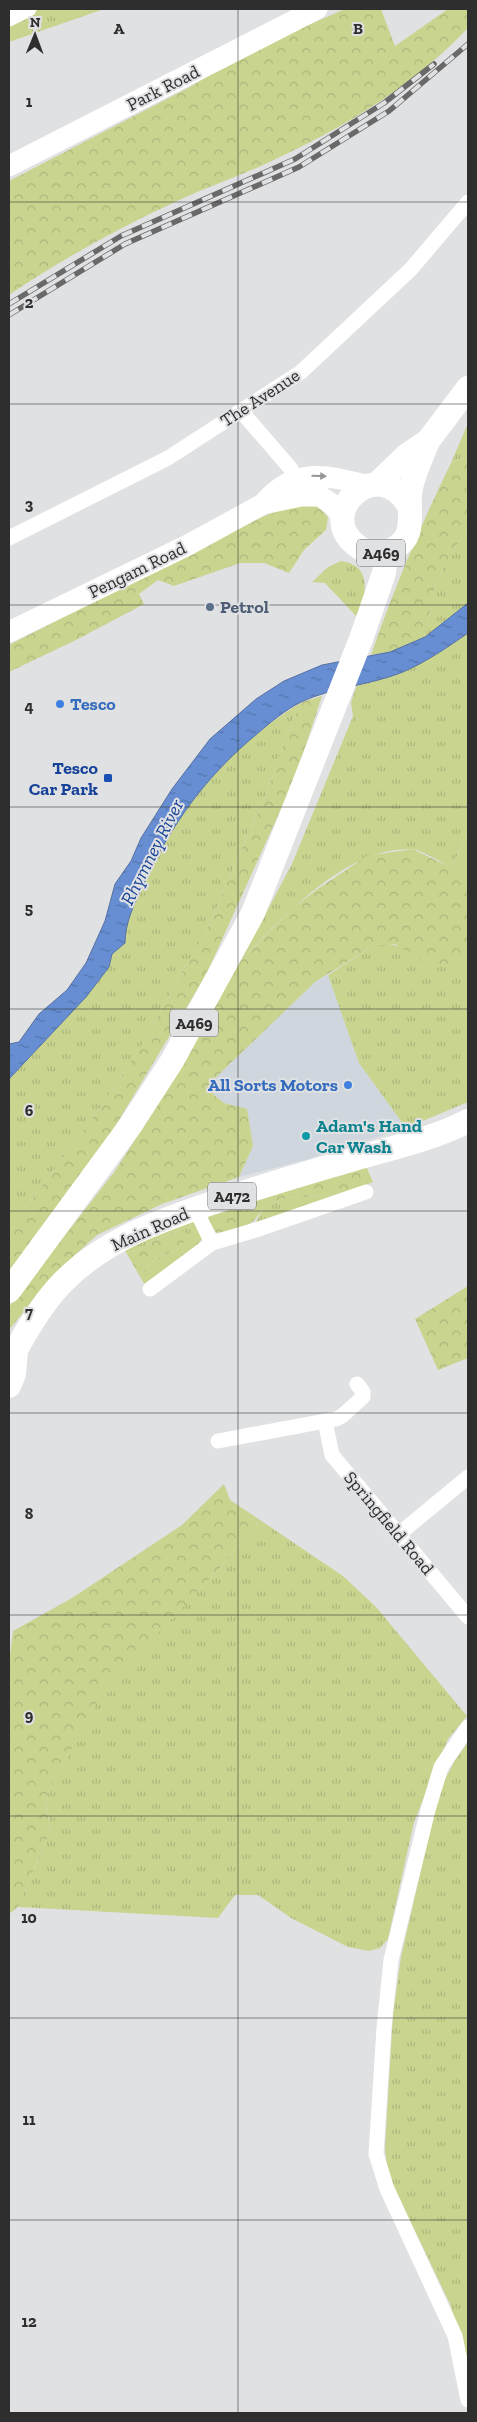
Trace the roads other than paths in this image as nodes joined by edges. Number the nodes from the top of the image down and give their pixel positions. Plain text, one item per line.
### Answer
1 (29, 9) edge
2 (317, 9) edge
3 (9, 20) edge
4 (10, 163) edge
5 (468, 202) edge
6 (468, 388) edge
7 (241, 411) junction
8 (428, 441) junction
9 (373, 485) junction
10 (302, 488) junction
11 (410, 508) junction
12 (342, 516) junction
13 (9, 538) edge
14 (387, 552) junction
15 (9, 632) edge
16 (468, 1121) edge
17 (366, 1192) dead end
18 (195, 1208) junction
19 (212, 1243) junction
20 (150, 1289) dead end
21 (9, 1291) edge
22 (12, 1353) edge
23 (357, 1384) dead end
24 (9, 1386) edge
25 (325, 1421) junction
26 (218, 1441) dead end
27 (466, 1479) edge
28 (399, 1534) junction
29 (468, 1617) edge
30 (468, 1727) edge
31 (468, 2400) edge

1 - 3 street
2 - 4 street, Park Road
5 - 7 street, The Avenue
6 - 8 main road, A469
7 - 10 street
7 - 13 street, The Avenue
8 - 9 main road, A469
8 - 11 main road, A469
10 -> 9 street, Pengam Road
9 - 11 main road
9 - 12 main road, A469
10 - 12 street, Pengam Road
10 - 15 street, Pengam Road
11 - 14 main road, A469
12 - 14 main road, A469
14 - 21 main road, A469
16 - 18 main road, Main Road / A472
17 - 19 street
18 - 19 street
18 - 22 main road, Main Road / A472
19 - 20 street
22 - 24 main road, A472
23 - 25 street
25 - 26 street
25 - 28 street, Springfield Road
27 - 28 street
28 - 29 street, Springfield Road
30 - 31 street

